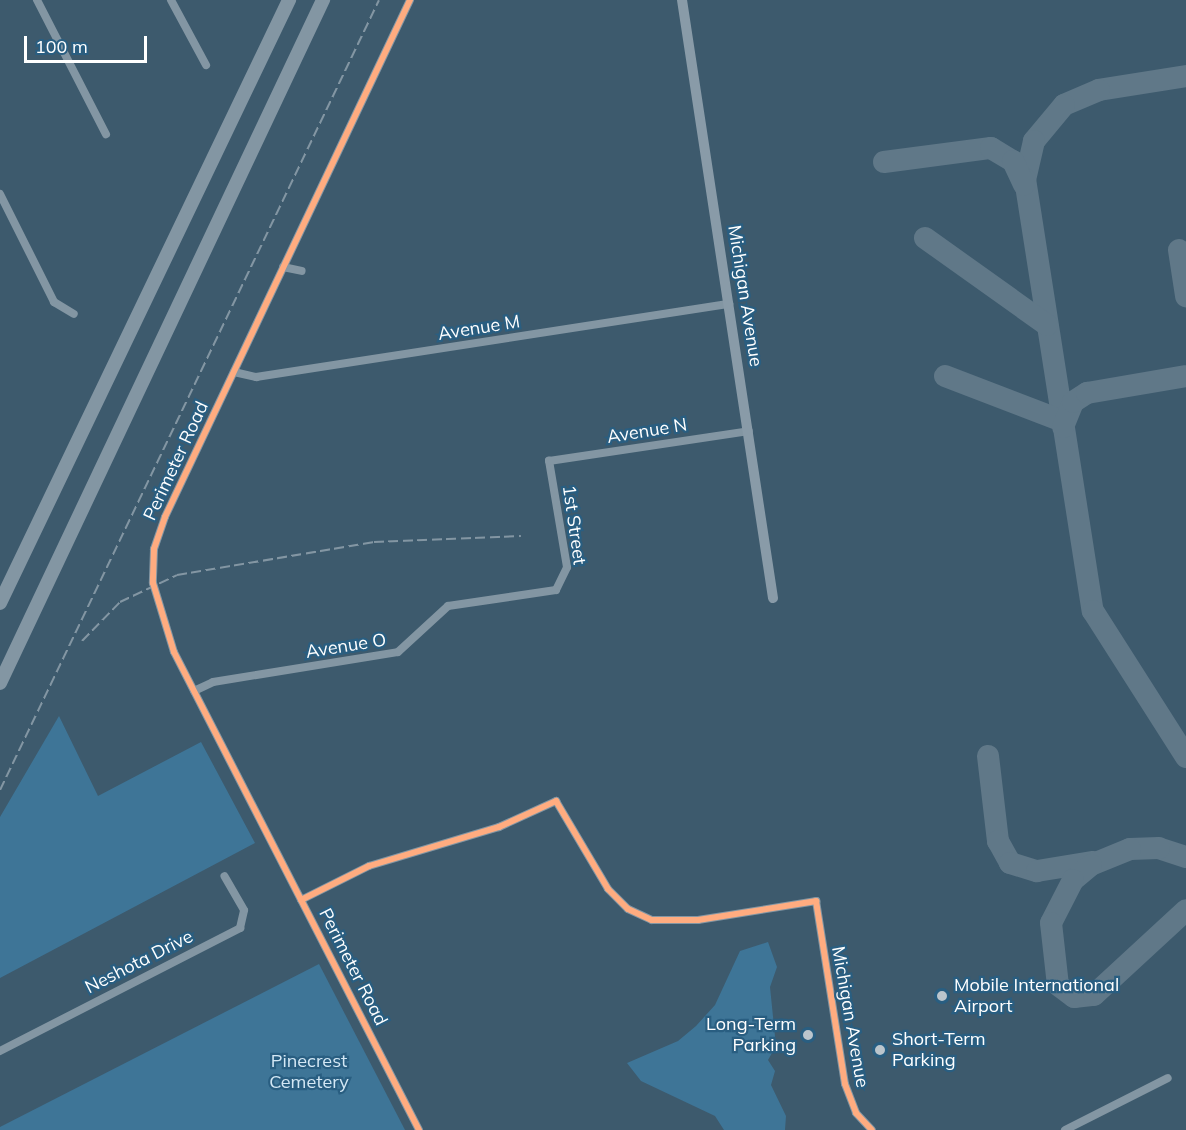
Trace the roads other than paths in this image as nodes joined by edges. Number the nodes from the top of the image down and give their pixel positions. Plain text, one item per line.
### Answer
1 (37, 0) edge
2 (171, 0) edge
3 (289, 0) edge
4 (323, 0) edge
5 (410, 0) edge
6 (682, 0) edge
7 (206, 65) dead end
8 (106, 134) dead end
9 (0, 194) edge
10 (283, 267) junction
11 (303, 271) dead end
12 (729, 304) junction
13 (74, 314) dead end
14 (234, 372) junction
15 (749, 431) junction
16 (549, 461) joint
17 (556, 590) joint
18 (773, 598) dead end
19 (0, 603) edge
20 (24, 625) junction
21 (0, 664) edge
22 (0, 683) edge
23 (194, 691) junction
24 (224, 876) dead end
25 (302, 900) junction
26 (0, 1051) edge
27 (1168, 1078) dead end
28 (418, 1130) edge
29 (872, 1130) edge
30 (1065, 1130) edge

1 - 8 street
2 - 7 street
3 - 19 highway
4 - 20 highway
5 - 10 street, Perimeter Road
6 - 12 street, Michigan Avenue
9 - 13 street
10 - 11 street
10 - 14 street, Perimeter Road
12 - 14 street, Avenue M
12 - 15 street, Michigan Avenue
14 - 23 street, Perimeter Road
15 - 16 street, Avenue N
15 - 18 street, Michigan Avenue
16 - 17 street, 1st Street
17 - 23 street, Avenue O
20 - 21 highway
20 - 22 highway
23 - 25 street, Perimeter Road
24 - 26 street, Neshota Drive
25 - 28 street, Perimeter Road
25 - 29 street, Michigan Avenue
27 - 30 street

